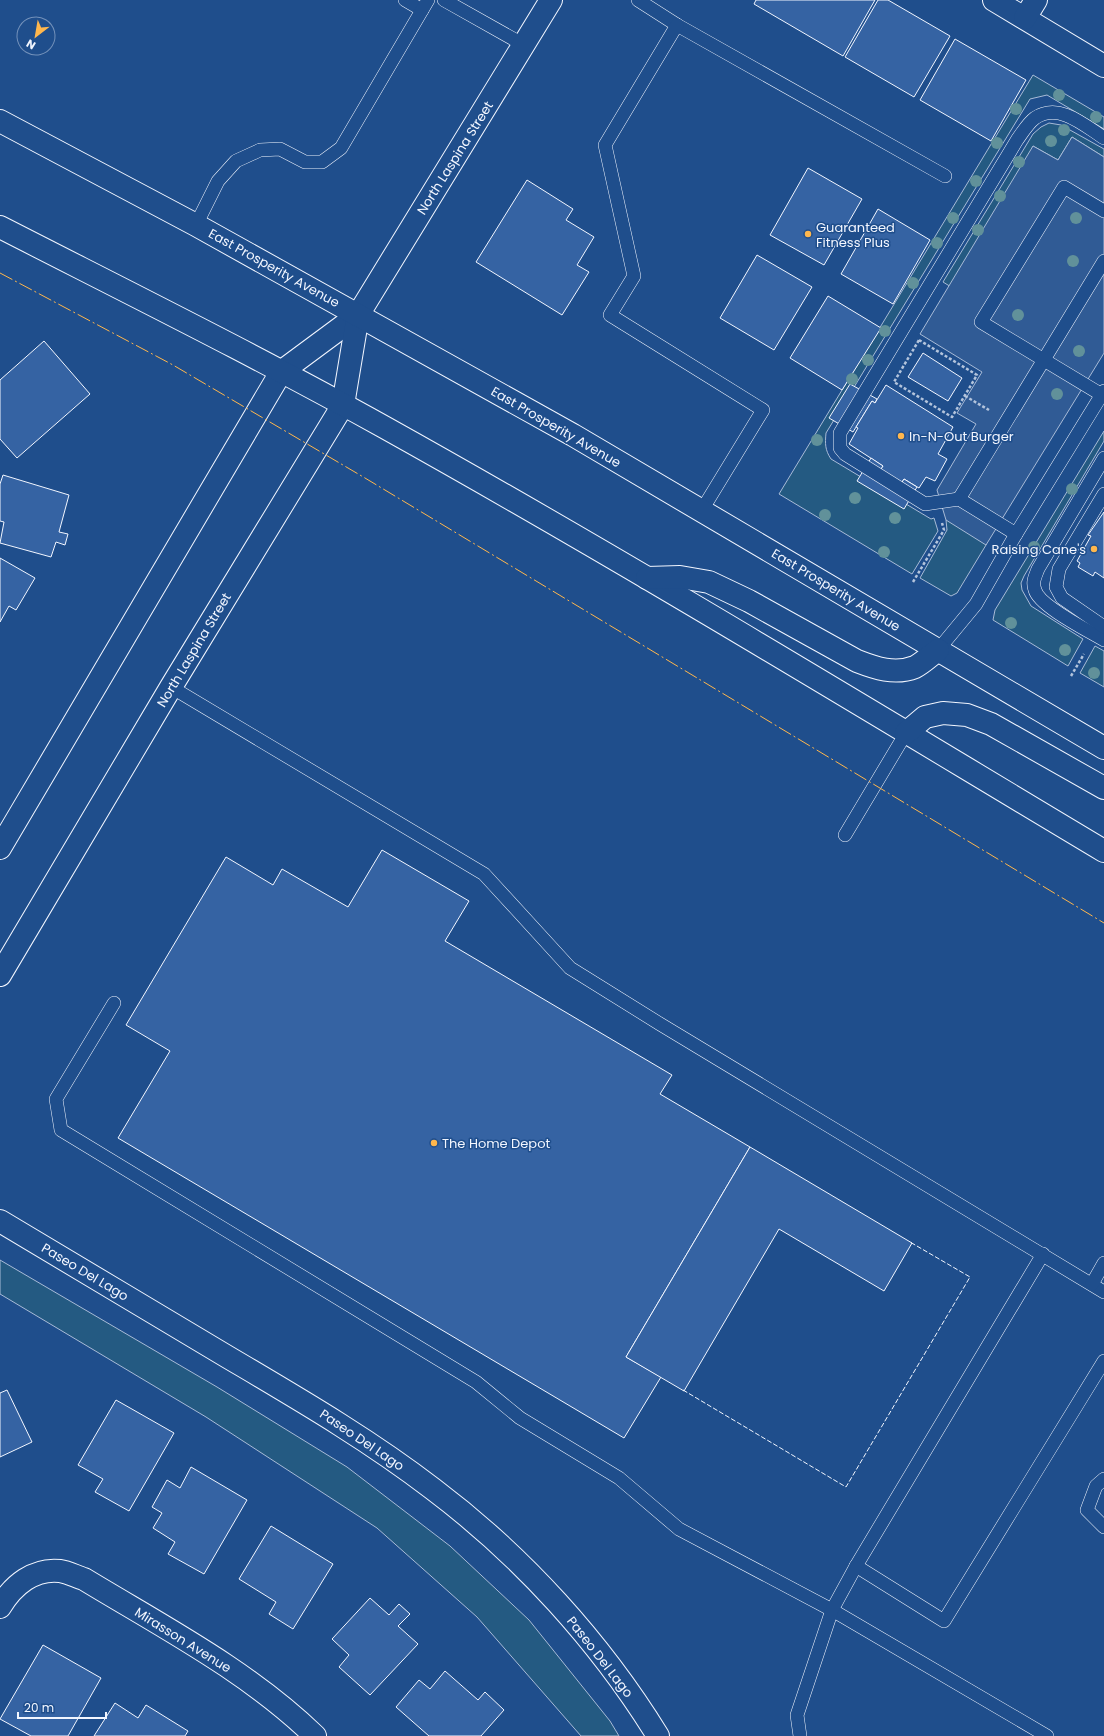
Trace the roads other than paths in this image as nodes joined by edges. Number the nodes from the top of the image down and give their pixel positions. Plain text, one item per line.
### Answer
1 (405, 0) edge
2 (444, 0) edge
3 (551, 0) edge
4 (638, 0) edge
5 (994, 0) edge
6 (1036, 0) edge
7 (425, 5) edge
8 (1025, 18) junction
9 (677, 25) junction
10 (524, 45) junction
11 (1104, 66) edge
12 (0, 121) edge
13 (1104, 138) edge
14 (945, 176) dead end
15 (1104, 211) edge
16 (196, 225) junction
17 (0, 227) edge
18 (1104, 261) edge
19 (358, 315) junction
20 (1044, 360) junction
21 (281, 372) junction
22 (1103, 393) edge
23 (343, 405) junction
24 (1104, 458) edge
25 (1104, 494) edge
26 (959, 499) junction
27 (702, 510) junction
28 (1016, 534) junction
29 (647, 578) junction
30 (1104, 627) edge
31 (1104, 640) edge
32 (938, 650) junction
33 (171, 687) junction
34 (906, 732) junction
35 (1104, 748) edge
36 (1104, 788) edge
37 (845, 835) dead end
38 (0, 848) edge
39 (1104, 852) edge
40 (0, 975) edge
41 (114, 1003) dead end
42 (0, 1221) edge
43 (1043, 1254) junction
44 (1104, 1263) edge
45 (1092, 1284) junction
46 (1104, 1292) edge
47 (1104, 1361) edge
48 (1104, 1478) edge
49 (1104, 1527) edge
50 (856, 1566) junction
51 (0, 1607) edge
52 (832, 1610) junction
53 (315, 1736) edge
54 (658, 1736) edge
55 (800, 1736) edge
56 (1047, 1736) edge

1 - 7 lane
2 - 10 lane
3 - 10 street, North Laspina Street
4 - 9 lane
5 - 8 street
6 - 8 street
7 - 16 lane
8 - 11 street
9 - 14 lane
9 - 27 lane
10 - 19 street, North Laspina Street
12 - 16 street, East Prosperity Avenue
13 - 26 lane
15 - 20 lane
16 - 19 street, East Prosperity Avenue
17 - 21 street
18 - 20 lane
19 - 21 street, North Laspina Street
19 - 23 street, North Laspina Street
19 - 27 street, East Prosperity Avenue
20 - 22 lane
20 - 26 lane
21 - 23 street
21 - 38 street, North Laspina Street
22 - 28 lane
23 - 29 street
23 - 33 street, North Laspina Street
24 - 31 lane
25 - 30 lane
26 - 28 lane
27 - 32 street, East Prosperity Avenue
28 - 32 lane
29 - 32 street
29 - 34 street
32 - 35 street, East Prosperity Avenue
33 - 40 street, North Laspina Street
33 - 43 lane
34 - 36 street
34 - 37 lane
34 - 39 street
41 - 52 lane
42 - 54 street, Paseo Del Lago
43 - 45 lane
43 - 50 lane
44 - 45 lane
45 - 46 lane
47 - 50 lane
48 - 49 lane
50 - 52 lane
51 - 53 street, Mirasson Avenue
52 - 55 lane
52 - 56 lane

